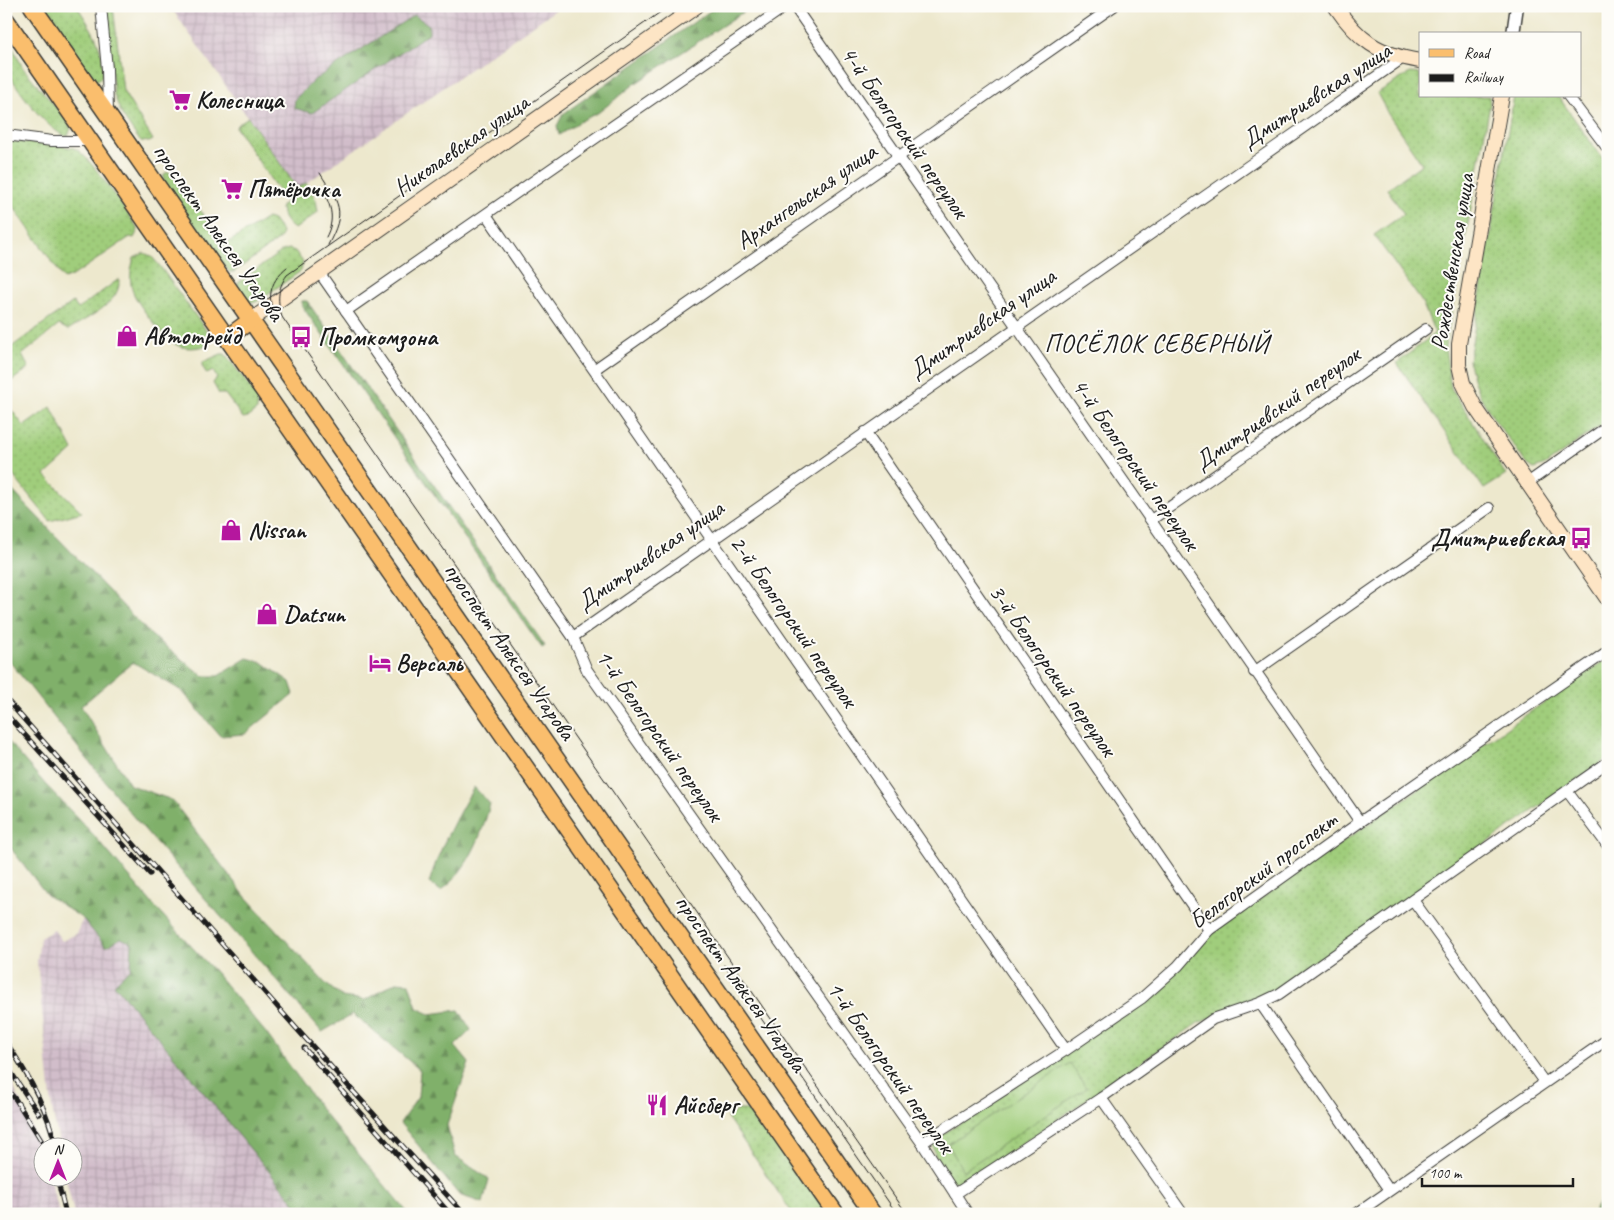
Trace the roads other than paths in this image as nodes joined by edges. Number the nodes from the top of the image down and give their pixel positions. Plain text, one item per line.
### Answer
1 (32, 6) edge
2 (101, 6) edge
3 (697, 6) edge
4 (786, 6) edge
5 (794, 6) edge
6 (1114, 6) edge
7 (1335, 6) edge
8 (1517, 6) edge
9 (6, 20) edge
10 (1512, 32) edge
11 (1403, 58) junction
12 (1419, 61) edge
13 (1502, 98) edge
14 (1570, 98) edge
15 (108, 115) junction
16 (6, 135) edge
17 (90, 141) junction
18 (1608, 149) edge
19 (897, 157) junction
20 (487, 216) junction
21 (319, 272) junction
22 (346, 311) junction
23 (251, 320) junction
24 (1016, 327) junction
25 (1426, 329) dead end
26 (227, 338) junction
27 (595, 369) junction
28 (1608, 426) edge
29 (865, 432) junction
30 (1526, 484) junction
31 (1489, 508) dead end
32 (1151, 520) junction
33 (713, 539) junction
34 (1608, 600) edge
35 (573, 637) junction
36 (1608, 651) edge
37 (1254, 672) junction
38 (1608, 762) edge
39 (1567, 792) junction
40 (1360, 822) junction
41 (1608, 846) edge
42 (1413, 900) junction
43 (1209, 930) junction
44 (1260, 1004) junction
45 (1608, 1040) edge
46 (1066, 1050) junction
47 (1544, 1082) junction
48 (1101, 1098) junction
49 (922, 1143) junction
50 (1389, 1190) junction
51 (955, 1194) junction
52 (836, 1214) edge
53 (873, 1214) edge
54 (968, 1214) edge
55 (1183, 1214) edge
56 (1356, 1214) edge

1 - 15 main road, проспект Алексея Угарова
2 - 15 street
3 - 21 main road, Николаевская улица
4 - 20 street
5 - 19 street, 4-й Белогорский переулок
6 - 19 street, Архангельская улица
7 - 11 main road
8 - 10 street
9 - 17 main road
11 - 12 main road, Дмитриевская улица
11 - 24 street, Дмитриевская улица
13 - 30 main road, Рождественская улица
14 - 18 street
15 - 23 main road, проспект Алексея Угарова
16 - 17 street
17 - 26 main road
19 - 24 street, 4-й Белогорский переулок
19 - 27 street, Архангельская улица
20 - 22 street
20 - 27 street, 2-й Белогорский переулок
21 - 22 street, 1-й Белогорский переулок
21 - 23 main road, Николаевская улица
22 - 35 street, 1-й Белогорский переулок
23 - 26 main road
23 - 53 main road, проспект Алексея Угарова
24 - 29 street, Дмитриевская улица
24 - 32 street, 4-й Белогорский переулок
25 - 32 street, Дмитриевский переулок
26 - 52 main road
27 - 33 street, 2-й Белогорский переулок
28 - 30 street
29 - 33 street, Дмитриевская улица
29 - 43 street, 3-й Белогорский переулок
30 - 34 main road, Рождественская улица
31 - 37 street
32 - 37 street, 4-й Белогорский переулок
33 - 35 street, Дмитриевская улица
33 - 46 street, 2-й Белогорский переулок
35 - 49 street, 1-й Белогорский переулок
36 - 40 street, Белогорский проспект
37 - 40 street, 4-й Белогорский переулок
38 - 39 street
39 - 41 street
39 - 42 street
40 - 43 street, Белогорский проспект
42 - 44 street
42 - 47 street
43 - 46 street, Белогорский проспект
44 - 48 street
44 - 50 street
45 - 47 street
46 - 49 street, Белогорский проспект
47 - 50 street
48 - 51 street
48 - 55 street
49 - 51 street, 1-й Белогорский переулок
50 - 56 street
51 - 54 street, 1-й Белогорский переулок

